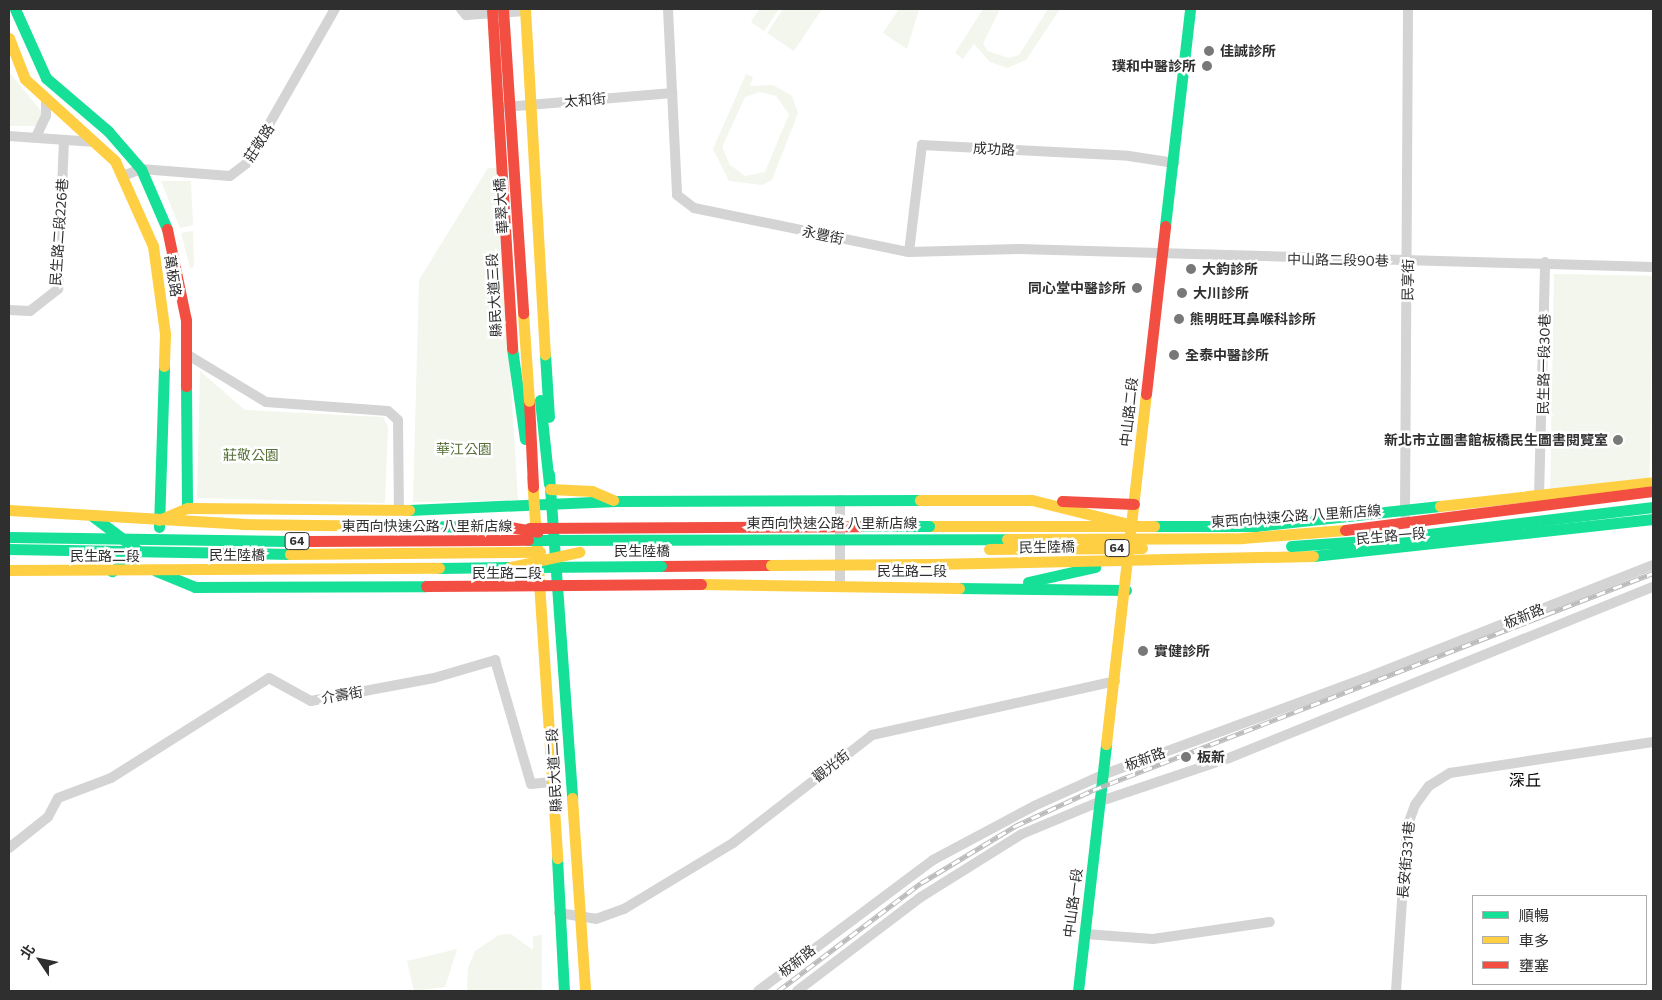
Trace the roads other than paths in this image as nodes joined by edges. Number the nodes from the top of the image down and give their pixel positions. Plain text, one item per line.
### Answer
1 (15, 9) edge
2 (335, 9) edge
3 (462, 9) edge
4 (503, 9) edge
5 (668, 9) edge
6 (1190, 9) edge
7 (1408, 9) edge
8 (521, 10) edge
9 (492, 12) edge
10 (9, 38) edge
11 (672, 93) junction
12 (46, 102) junction
13 (531, 105) junction
14 (498, 108) junction
15 (9, 136) edge
16 (36, 137) junction
17 (64, 140) junction
18 (96, 142) junction
19 (1174, 163) junction
20 (141, 169) junction
21 (123, 176) junction
22 (909, 252) junction
23 (1161, 256) junction
24 (1408, 260) junction
25 (1545, 262) junction
26 (1653, 266) edge
27 (9, 310) edge
28 (188, 355) junction
29 (534, 401) junction
30 (1653, 482) edge
31 (550, 486) junction
32 (533, 487) junction
33 (1653, 491) edge
34 (1539, 496) junction
35 (840, 500) junction
36 (1032, 500) junction
37 (616, 501) junction
38 (1134, 504) junction
39 (554, 506) junction
40 (536, 507) junction
41 (187, 508) junction
42 (1653, 508) edge
43 (9, 510) edge
44 (399, 510) junction
45 (88, 513) junction
46 (1405, 513) junction
47 (1653, 519) edge
48 (159, 520) junction
49 (1132, 525) junction
50 (510, 528) junction
51 (9, 537) edge
52 (585, 540) junction
53 (540, 548) joint
54 (9, 549) edge
55 (1404, 551) junction
56 (579, 552) junction
57 (1129, 559) junction
58 (1653, 565) edge
59 (510, 567) junction
60 (9, 570) edge
61 (156, 571) junction
62 (107, 573) junction
63 (840, 585) junction
64 (1008, 587) junction
65 (1653, 587) edge
66 (542, 588) junction
67 (560, 588) junction
68 (1126, 590) junction
69 (1115, 681) junction
70 (1653, 742) edge
71 (1105, 774) junction
72 (551, 782) junction
73 (1101, 801) junction
74 (1098, 818) joint
75 (9, 848) edge
76 (559, 912) junction
77 (578, 914) junction
78 (1270, 922) dead end
79 (1085, 934) junction
80 (564, 991) edge
81 (585, 991) edge
82 (758, 991) edge
83 (797, 991) edge
84 (1078, 991) edge
85 (1396, 991) edge

1 - 20 main road, 萬板路
2 - 20 street, 莊敬路
3 - 9 street
4 - 29 main road, 華翠大橋, bridge
5 - 11 street, 永豐街
6 - 19 main road, 中山路二段
7 - 24 street, 民享街
8 - 9 street
8 - 13 main road
8 - 29 main road, 華翠大橋
9 - 14 main road, 縣民大道三段
10 - 12 main road, 萬板路
11 - 13 street, 太和街
11 - 22 street, 永豐街
12 - 16 street
12 - 18 main road, 萬板路
13 - 14 street, 太和街
13 - 31 main road
14 - 32 main road, 縣民大道三段
15 - 16 street
16 - 17 street
17 - 18 street
17 - 27 street, 民生路二段226巷
18 - 21 main road, 萬板路
19 - 22 street, 成功路
19 - 23 main road, 中山路二段
20 - 21 street, 莊敬路
20 - 28 main road, 萬板路
21 - 48 main road, 萬板路
22 - 23 street, 永豐街
23 - 24 street, 中山路二段90巷
23 - 38 main road, 中山路二段
24 - 25 street, 中山路二段90巷
24 - 46 street, 民享街
25 - 26 street, 中山路二段90巷
25 - 34 street, 民生路一段30巷
28 - 41 main road, 萬板路
28 - 44 street
29 - 31 main road
29 - 32 main road
30 - 34 main road, 民生路一段
31 - 37 main road
31 - 39 main road
32 - 40 main road, 縣民大道三段
33 - 52 main road, 東西向快速公路 八里新店線 / 64, bridge
34 - 46 main road, 民生路一段
35 - 36 main road
35 - 37 main road
35 - 63 street
36 - 38 main road
36 - 49 main road
37 - 39 main road
38 - 49 main road, 中山路二段
39 - 40 main road
39 - 67 main road, 縣民大道二段
40 - 44 main road
40 - 53 main road, 縣民大道三段
41 - 44 main road
41 - 48 main road
42 - 56 main road, 東西向快速公路 八里新店線 / 64, bridge
43 - 45 main road
45 - 48 main road
45 - 62 main road
46 - 49 main road, 民生路一段
46 - 55 street, 民享街
47 - 55 main road, 民生路一段
48 - 50 main road, 民生陸橋
48 - 61 main road, 萬板路
49 - 50 main road, 民生陸橋, bridge
49 - 57 main road, 中山路二段
50 - 52 main road, bridge
51 - 52 main road, 東西向快速公路 八里新店線 / 64, bridge
53 - 66 main road, 縣民大道二段
54 - 56 main road, 東西向快速公路 八里新店線 / 64, bridge
55 - 57 main road, 民生路一段
56 - 59 main road, bridge
57 - 59 main road, 民生陸橋, bridge
57 - 64 main road, 民生路二段
57 - 68 main road, 中山路二段
58 - 71 street, 板新路
59 - 61 main road, 民生陸橋
60 - 62 main road, 民生路二段
61 - 62 main road, 民生路二段
61 - 66 main road, 民生路二段
63 - 64 main road, 民生路二段
63 - 67 main road, 民生路二段
64 - 68 main road, 民生路二段
65 - 73 street, 板新路
66 - 67 main road, 民生路二段
66 - 72 main road, 縣民大道二段
67 - 77 main road, 縣民大道二段
68 - 69 main road, 中山路二段
69 - 71 main road, 中山路二段
69 - 77 street, 觀光街
70 - 85 street, 長安街331巷
71 - 73 main road, 中山路二段
71 - 82 street, 板新路
72 - 75 street, 介壽街
72 - 76 main road, 縣民大道二段
73 - 74 main road, 中山路二段
73 - 83 street, 板新路
74 - 79 main road, 中山路一段
76 - 77 street, 觀光街
76 - 80 main road, 縣民大道二段
77 - 81 main road, 縣民大道二段
78 - 79 street
79 - 84 main road, 中山路一段

